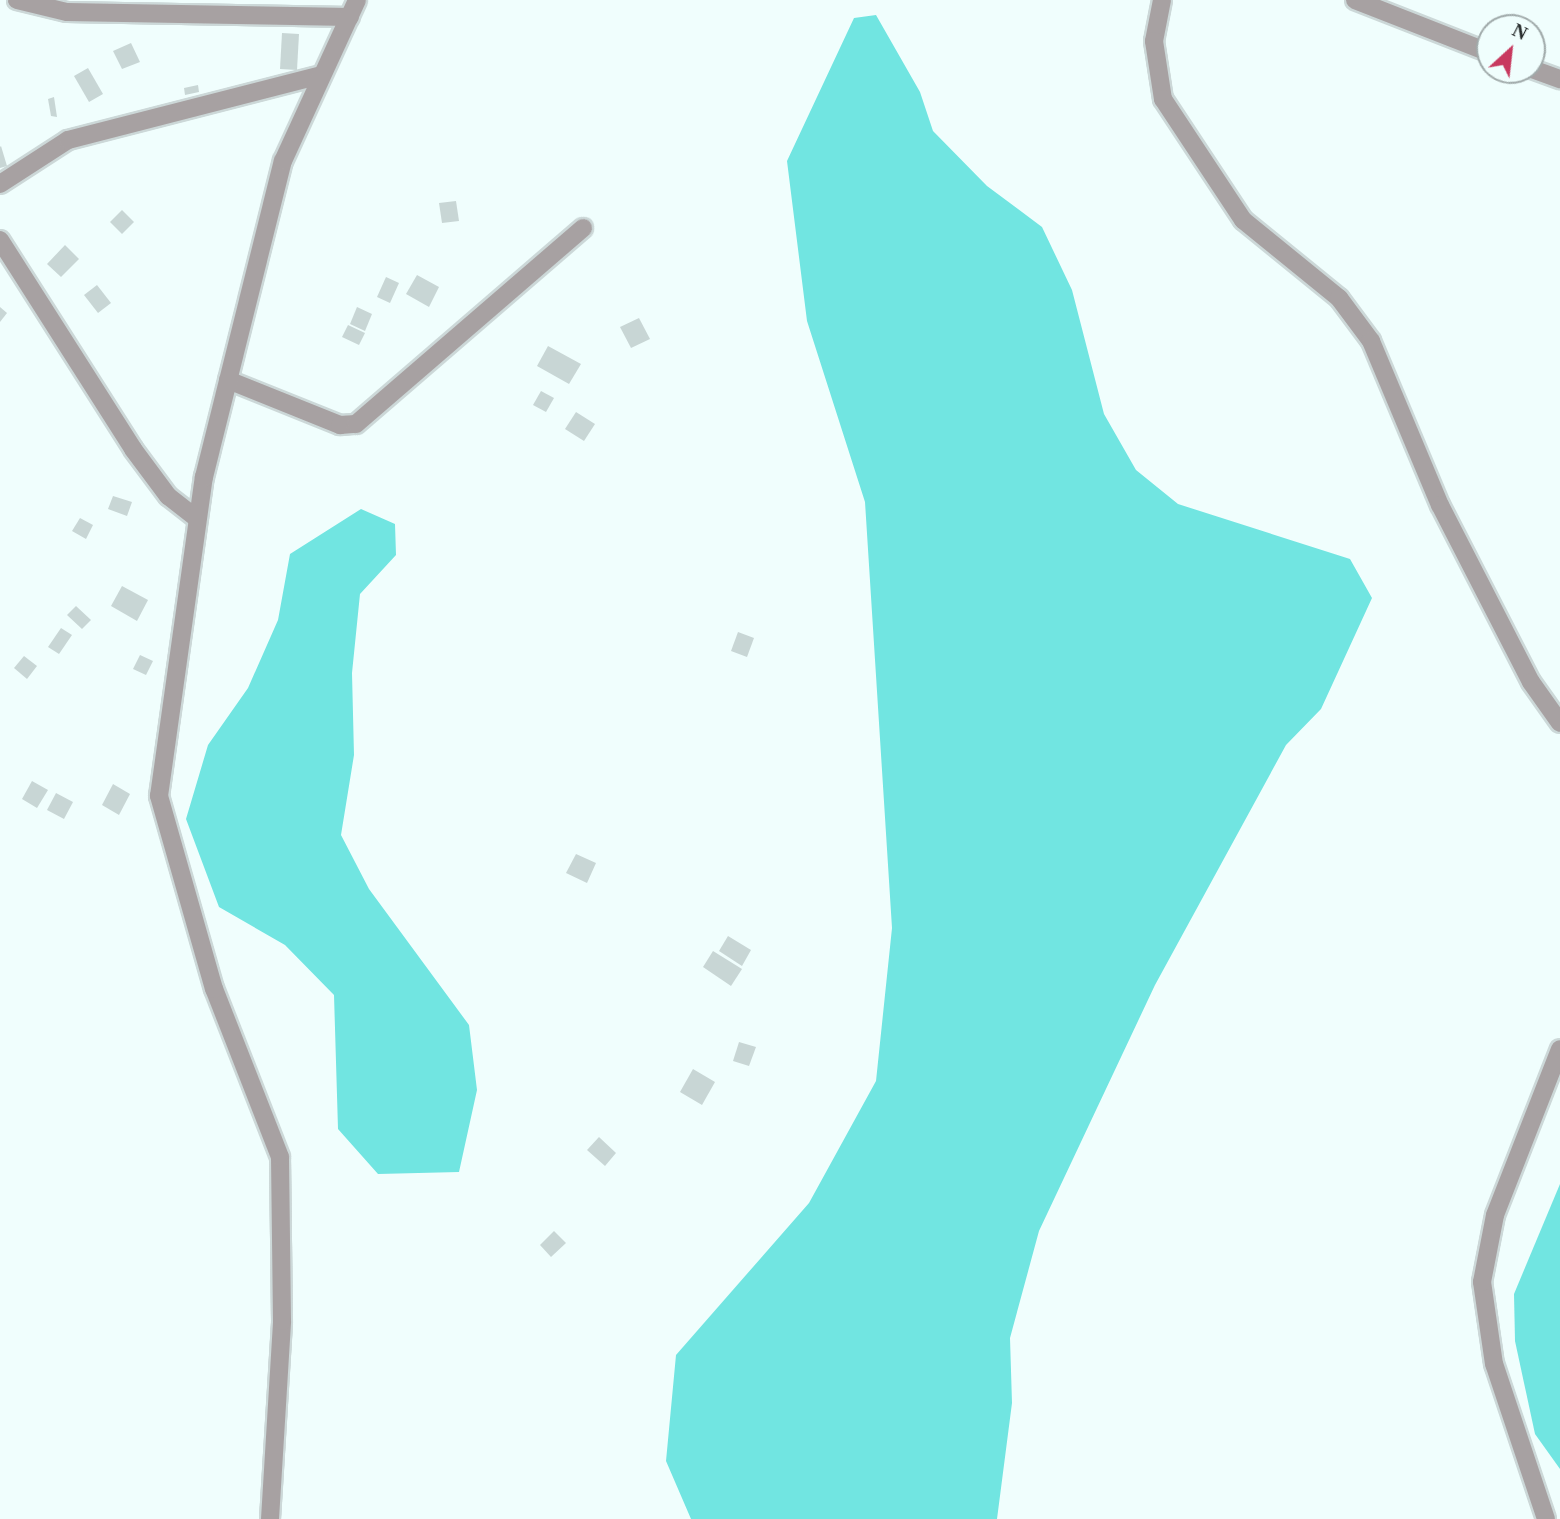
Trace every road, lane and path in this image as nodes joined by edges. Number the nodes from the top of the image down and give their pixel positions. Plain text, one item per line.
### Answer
1 (18, 0) edge
2 (357, 0) edge
3 (1161, 0) edge
4 (1355, 0) edge
5 (350, 17) junction
6 (1476, 48) edge
7 (321, 75) junction
8 (0, 184) edge
9 (583, 228) dead end
10 (0, 240) edge
11 (228, 380) junction
12 (197, 519) junction
13 (1560, 723) edge
14 (1560, 1049) edge
15 (270, 1519) edge
16 (1546, 1519) edge

1 - 5 street
2 - 5 street
3 - 13 street
4 - 6 street
5 - 7 street
7 - 8 street
7 - 11 street
9 - 11 street
10 - 12 street
11 - 12 street
12 - 15 street
14 - 16 street

